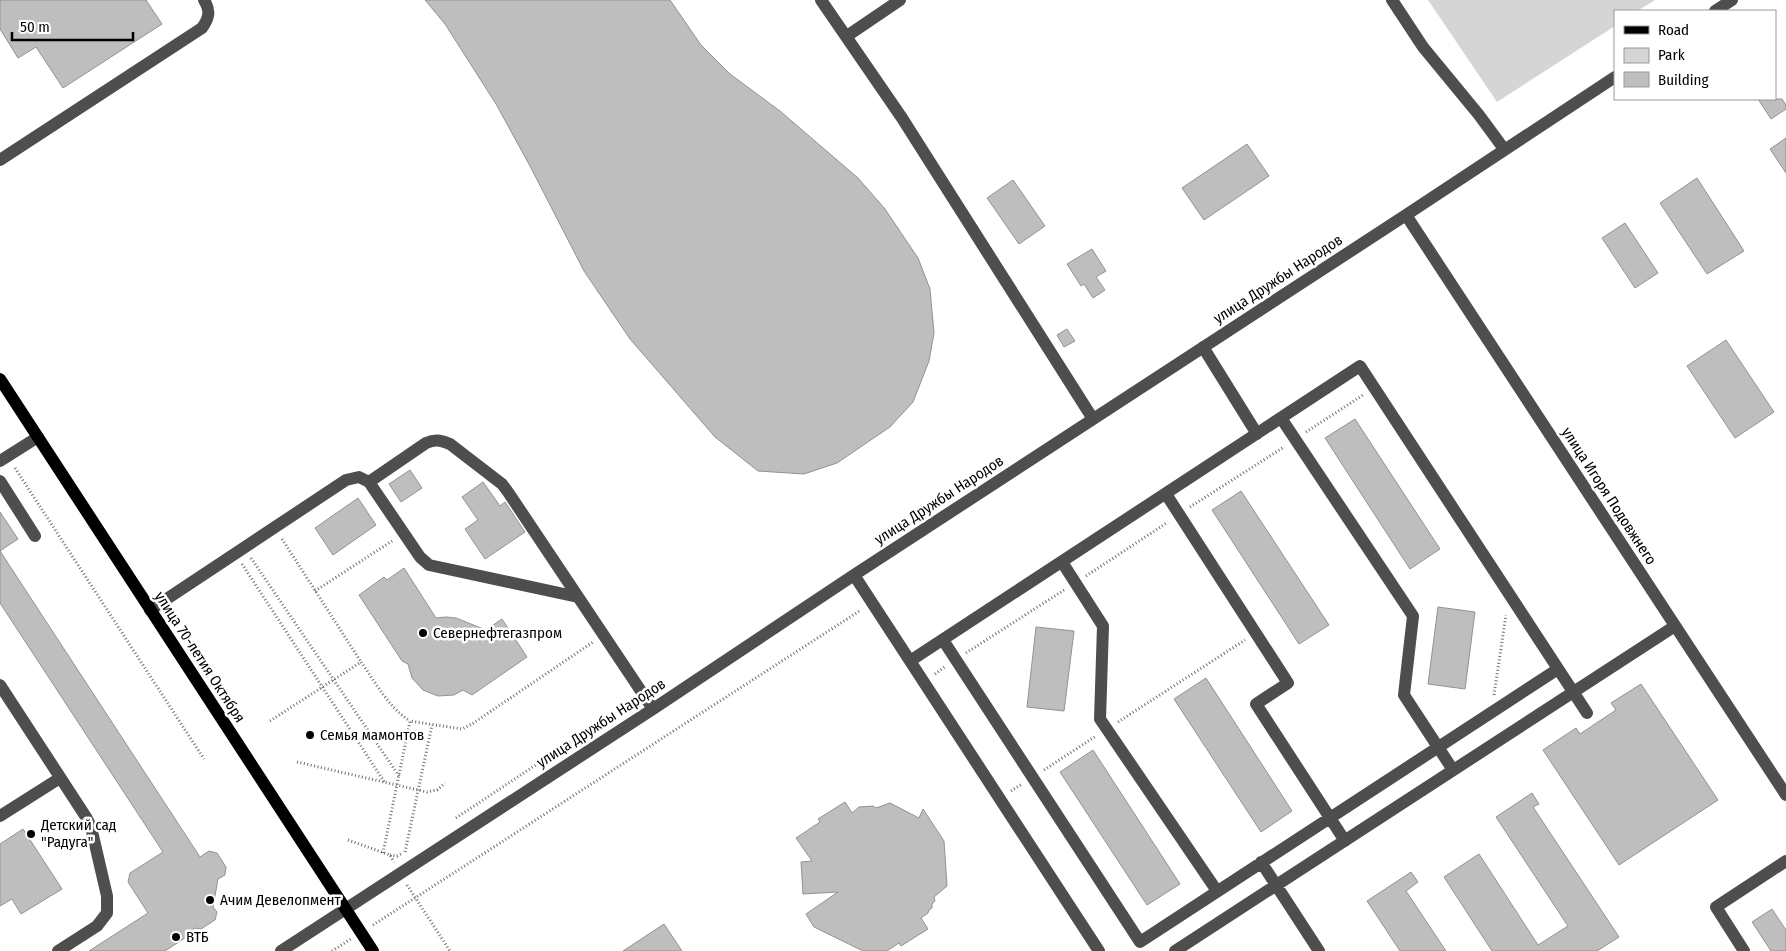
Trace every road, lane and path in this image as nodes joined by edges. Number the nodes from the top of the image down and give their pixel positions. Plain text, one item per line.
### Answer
1 (204, 0) edge
2 (821, 0) edge
3 (900, 0) edge
4 (1392, 0) edge
5 (1732, 0) edge
6 (1717, 10) edge
7 (847, 36) junction
8 (1614, 78) edge
9 (1504, 149) junction
10 (0, 160) edge
11 (1406, 215) junction
12 (1203, 347) junction
13 (0, 379) edge
14 (1374, 388) junction
15 (1280, 418) junction
16 (1093, 419) junction
17 (1257, 434) junction
18 (38, 437) junction
19 (1295, 440) junction
20 (4, 458) edge
21 (0, 481) edge
22 (369, 482) junction
23 (1166, 494) junction
24 (1179, 515) junction
25 (274, 527) junction
26 (404, 533) junction
27 (35, 536) dead end
28 (240, 550) junction
29 (1062, 562) junction
30 (854, 575) junction
31 (1075, 582) junction
32 (315, 591) junction
33 (1510, 595) junction
34 (578, 598) junction
35 (872, 602) junction
36 (150, 610) junction
37 (1675, 626) junction
38 (1256, 633) junction
39 (604, 635) junction
40 (943, 640) junction
41 (956, 660) junction
42 (910, 661) junction
43 (361, 662) junction
44 (1558, 669) junction
45 (334, 680) junction
46 (924, 681) junction
47 (0, 685) edge
48 (322, 687) junction
49 (1573, 692) junction
50 (642, 694) junction
51 (653, 709) junction
52 (1491, 712) junction
53 (1587, 713) dead end
54 (270, 721) dead end
55 (410, 721) junction
56 (432, 725) junction
57 (1107, 729) junction
58 (1438, 747) junction
59 (204, 759) dead end
60 (297, 762) dead end
61 (1453, 770) junction
62 (399, 776) junction
63 (1032, 777) junction
64 (60, 778) junction
65 (385, 783) junction
66 (445, 783) dead end
67 (397, 786) junction
68 (418, 790) junction
69 (1786, 795) edge
70 (1000, 798) junction
71 (0, 816) edge
72 (1330, 817) junction
73 (452, 821) dead end
74 (1345, 840) junction
75 (383, 853) dead end
76 (390, 855) dead end
77 (1786, 861) edge
78 (1261, 862) junction
79 (1276, 885) junction
80 (1216, 891) junction
81 (346, 910) junction
82 (361, 932) junction
83 (58, 951) edge
84 (281, 951) edge
85 (332, 951) edge
86 (373, 951) edge
87 (1099, 951) edge
88 (1175, 951) edge
89 (1320, 951) edge
90 (1744, 951) edge

1 - 10 street
2 - 7 street
3 - 7 street
4 - 9 street
5 - 6 street
7 - 16 street
8 - 9 street, улица Дружбы Народов
9 - 11 street, улица Дружбы Народов
11 - 12 street, улица Дружбы Народов
11 - 37 street, улица Игоря Подовжнего
12 - 16 street, улица Дружбы Народов
12 - 17 street
13 - 18 main road, улица 70-летия Октября
14 - 15 street
14 - 19 path
14 - 33 street
15 - 17 street
15 - 19 street
16 - 30 street, улица Дружбы Народов
17 - 23 street
18 - 20 street
18 - 36 main road, улица 70-летия Октября
19 - 24 path
19 - 58 street
20 - 59 path
21 - 27 street
22 - 25 street
22 - 26 street
22 - 34 street
23 - 24 street
23 - 29 street
24 - 31 path
24 - 38 street
25 - 28 street
25 - 32 path
26 - 32 path
26 - 34 street
28 - 36 street
28 - 45 path
28 - 48 path
29 - 31 street
29 - 40 street
30 - 35 street
30 - 51 street, улица Дружбы Народов
31 - 41 path
31 - 57 street
32 - 43 path
33 - 44 street
33 - 52 path
34 - 39 street
35 - 42 street
35 - 82 path
36 - 81 main road, улица 70-летия Октября
37 - 49 street
37 - 69 street, улица Игоря Подовжнего
38 - 57 path
38 - 72 street
39 - 50 street
39 - 56 path
40 - 41 street
40 - 42 street
41 - 46 path
41 - 63 street
42 - 46 street
43 - 45 path
43 - 55 path
44 - 49 street
44 - 52 street
45 - 48 path
45 - 62 path
46 - 70 street
47 - 64 street
48 - 54 path
48 - 65 path
49 - 53 street
49 - 61 street
50 - 51 street
50 - 73 path
51 - 81 street, улица Дружбы Народов
52 - 58 street
55 - 56 path
55 - 62 path
56 - 68 path
57 - 63 path
57 - 80 street
58 - 61 street
58 - 72 street
60 - 65 path
61 - 74 street
62 - 67 path
63 - 70 path
63 - 80 street
64 - 71 street
64 - 83 street
65 - 67 path
66 - 68 path
67 - 68 path
67 - 75 path
68 - 76 path
70 - 87 street
72 - 74 street
72 - 78 street
74 - 79 street
77 - 90 street
78 - 79 street
78 - 80 street
79 - 88 street
79 - 89 street
81 - 82 main road, улица 70-летия Октября
81 - 84 street, улица Дружбы Народов
82 - 85 path
82 - 86 main road, улица 70-летия Октября

